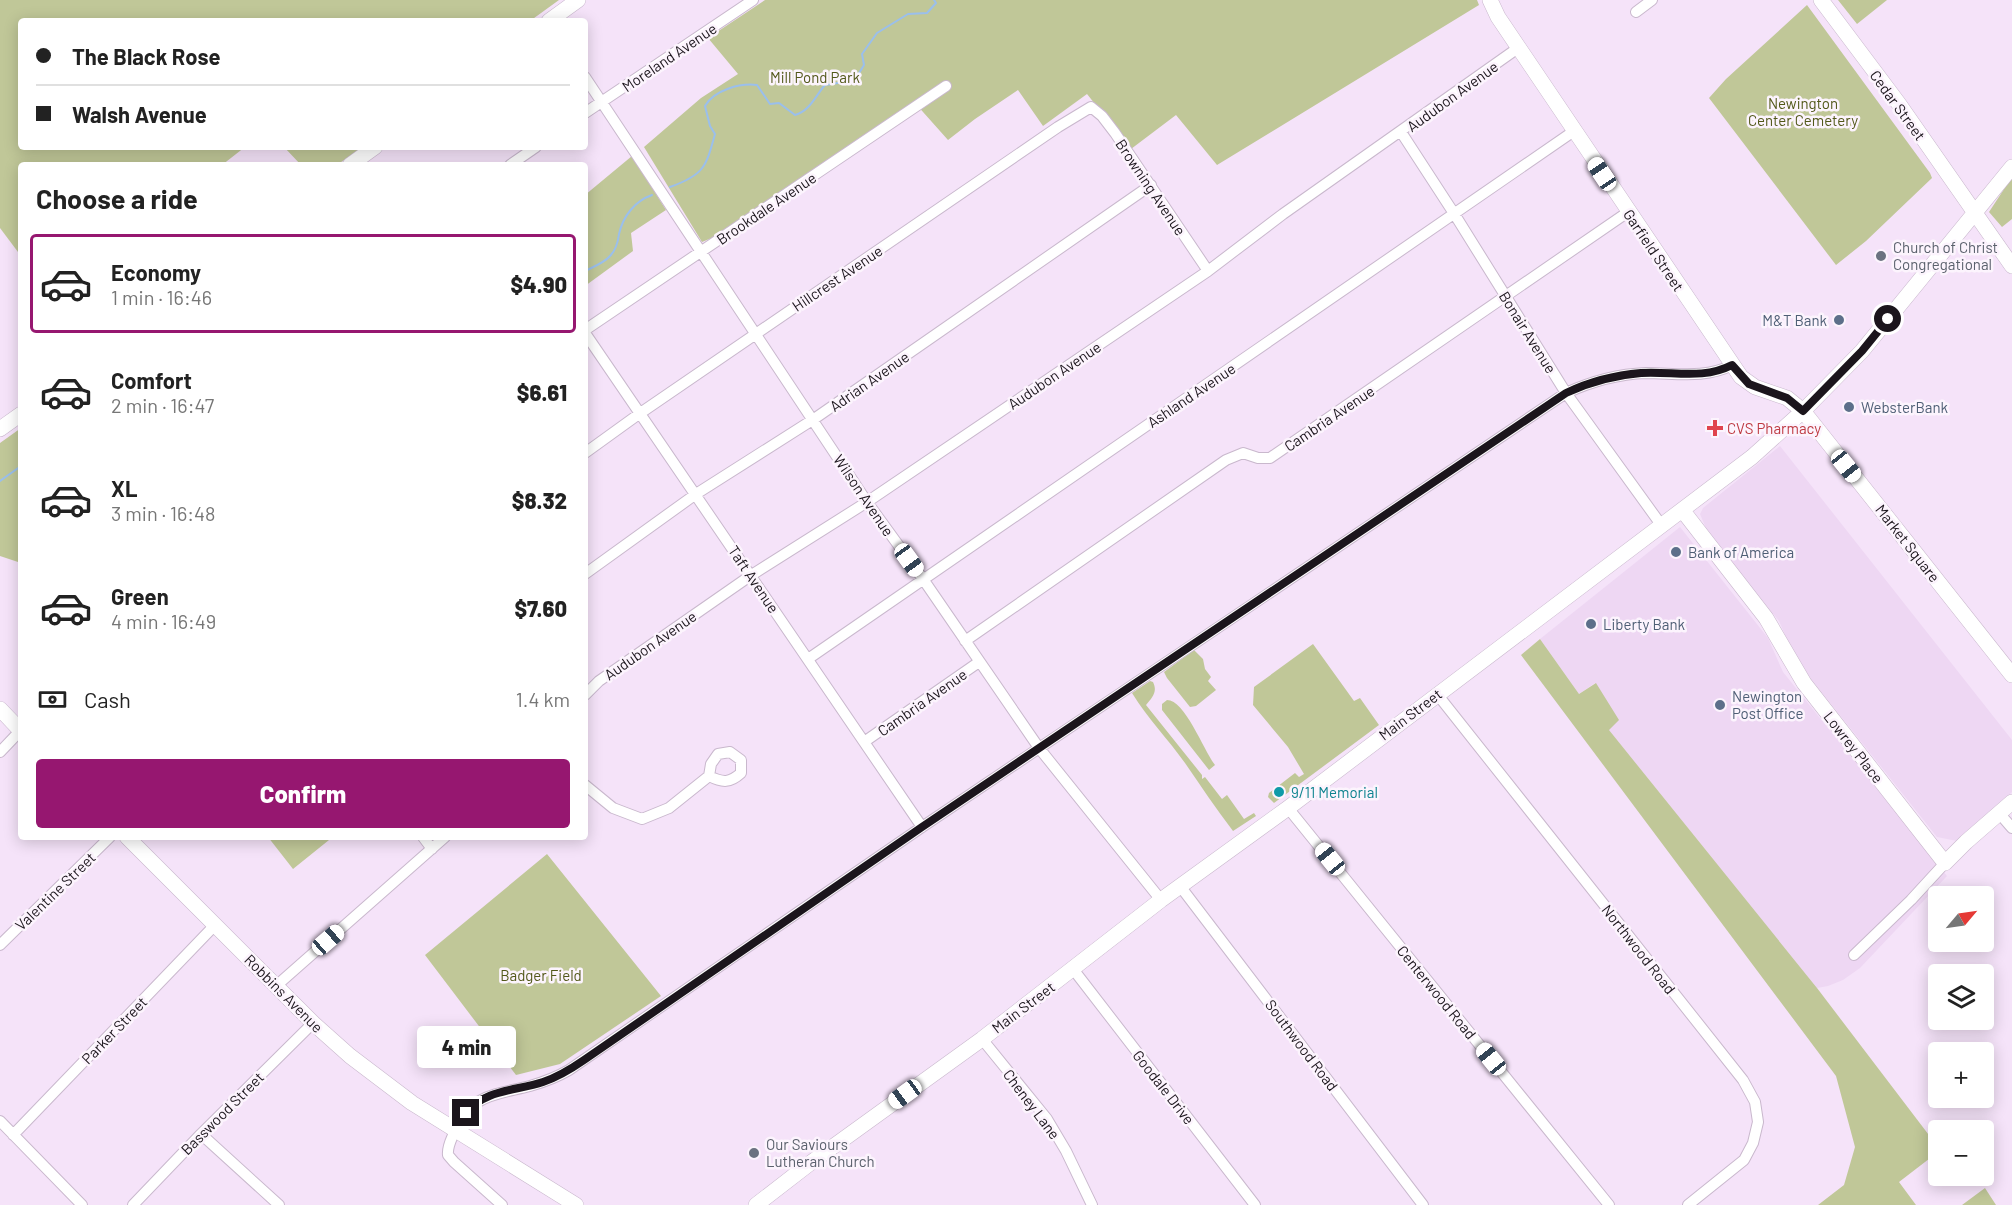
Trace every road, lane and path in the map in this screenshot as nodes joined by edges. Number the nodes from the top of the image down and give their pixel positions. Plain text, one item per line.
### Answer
1 (578, 0) edge
2 (753, 0) edge
3 (1490, 0) edge
4 (1652, 0) edge
5 (1821, 0) edge
6 (1636, 12) dead end
7 (553, 18) edge
8 (1518, 48) junction
9 (588, 82) edge
10 (946, 86) dead end
11 (601, 102) junction
12 (1091, 107) joint
13 (588, 111) edge
14 (1574, 131) junction
15 (1401, 132) junction
16 (371, 150) edge
17 (532, 150) edge
18 (354, 162) edge
19 (514, 162) edge
20 (2012, 166) edge
21 (1151, 185) junction
22 (1628, 212) junction
23 (1973, 212) junction
24 (1455, 214) junction
25 (702, 251) junction
26 (2012, 266) edge
27 (1208, 271) junction
28 (1505, 297) junction
29 (588, 329) edge
30 (757, 333) junction
31 (588, 336) edge
32 (1732, 365) junction
33 (1566, 393) junction
34 (1803, 411) junction
35 (639, 414) junction
36 (18, 416) edge
37 (814, 420) junction
38 (0, 429) edge
39 (588, 451) edge
40 (696, 494) junction
41 (867, 502) junction
42 (1683, 511) junction
43 (1662, 526) junction
44 (588, 572) edge
45 (750, 576) junction
46 (923, 579) junction
47 (965, 641) junction
48 (808, 658) junction
49 (979, 662) junction
50 (2012, 675) edge
51 (588, 692) edge
52 (1437, 694) junction
53 (0, 709) edge
54 (18, 727) edge
55 (18, 733) edge
56 (864, 742) junction
57 (1039, 748) junction
58 (0, 752) edge
59 (709, 776) dead end
60 (588, 787) edge
61 (2012, 802) edge
62 (1288, 808) junction
63 (2000, 813) junction
64 (922, 827) junction
65 (2012, 828) edge
66 (107, 840) edge
67 (131, 840) edge
68 (425, 840) edge
69 (442, 840) edge
70 (432, 849) junction
71 (1945, 863) junction
72 (1180, 886) junction
73 (1161, 900) junction
74 (215, 925) junction
75 (0, 945) edge
76 (1854, 955) dead end
77 (1073, 969) junction
78 (276, 986) junction
79 (313, 1023) junction
80 (982, 1039) junction
81 (0, 1121) edge
82 (455, 1130) junction
83 (201, 1134) junction
84 (13, 1135) junction
85 (82, 1205) edge
86 (133, 1205) edge
87 (279, 1205) edge
88 (502, 1205) edge
89 (576, 1205) edge
90 (756, 1205) edge
91 (1092, 1205) edge
92 (1255, 1205) edge
93 (1424, 1205) edge
94 (1609, 1205) edge
95 (1688, 1205) edge

1 - 7 main road
2 - 11 street, Moreland Avenue
3 - 8 main road, Garfield Street
4 - 6 street
5 - 23 main road, Cedar Street
8 - 14 main road, Garfield Street
8 - 15 street, Audubon Avenue
9 - 11 street, Wilson Avenue
10 - 25 street, Brookdale Avenue
11 - 13 street, Moreland Avenue
11 - 25 street, Wilson Avenue
12 - 21 street, Browning Avenue
12 - 30 street, Hillcrest Avenue
14 - 22 main road, Garfield Street
14 - 24 street, Ashland Avenue
15 - 24 street, Bonair Avenue
15 - 27 street, Audubon Avenue
16 - 18 main road
17 - 19 street
20 - 23 main road, Main Street
21 - 27 street, Browning Avenue
21 - 37 street, Adrian Avenue
22 - 28 street, Cambria Avenue
22 - 32 main road, Garfield Street
23 - 26 main road, Cedar Street
23 - 34 main road, Main Street
24 - 28 street, Bonair Avenue
24 - 46 street, Ashland Avenue
25 - 29 street, Brookdale Avenue
25 - 30 street, Wilson Avenue
27 - 41 street, Audubon Avenue
28 - 33 street, Bonair Avenue
28 - 47 street, Cambria Avenue
30 - 35 street, Hillcrest Avenue
30 - 37 street, Wilson Avenue
31 - 35 street, Taft Avenue
32 - 33 street
32 - 34 main road, Garfield Street
33 - 43 street, Bonair Avenue
33 - 57 street
34 - 42 main road, Main Street
34 - 50 main road, Market Square
35 - 39 street, Hillcrest Avenue
35 - 40 street, Taft Avenue
36 - 38 main road
37 - 40 street, Adrian Avenue
37 - 41 street, Wilson Avenue
40 - 44 street, Adrian Avenue
40 - 45 street, Taft Avenue
41 - 45 street, Audubon Avenue
41 - 46 street, Wilson Avenue
42 - 43 main road, Main Street
42 - 71 main road, Lowrey Place
43 - 52 main road, Main Street
45 - 48 street, Taft Avenue
45 - 51 street, Audubon Avenue
46 - 47 street, Wilson Avenue
46 - 48 street, Ashland Avenue
47 - 49 street, Wilson Avenue
48 - 56 street, Taft Avenue
49 - 56 street, Cambria Avenue
49 - 57 street, Wilson Avenue
52 - 62 main road, Main Street
52 - 95 street, Northwood Road
53 - 54 main road
55 - 58 street
56 - 64 street, Taft Avenue
57 - 64 street
57 - 73 street, Wilson Avenue
59 - 60 street
61 - 63 main road
62 - 72 main road, Main Street
62 - 94 street, Centerwood Road
63 - 65 street
63 - 71 main road
64 - 82 street
66 - 75 street, Valentine Street
67 - 74 main road, Robbins Avenue
68 - 70 street
69 - 70 street
70 - 78 street
71 - 76 street
72 - 73 main road, Main Street
72 - 93 street, Southwood Road
73 - 77 main road, Main Street
74 - 78 main road, Robbins Avenue
74 - 84 street, Parker Street
77 - 80 main road, Main Street
77 - 92 street, Goodale Drive
78 - 79 main road, Robbins Avenue
79 - 82 main road, Robbins Avenue
79 - 83 street, Basswood Street
80 - 90 main road, Main Street
80 - 91 street, Cheney Lane
81 - 84 street
82 - 88 street
82 - 89 main road, Robbins Avenue
83 - 86 street, Basswood Street
83 - 87 street
84 - 85 street

